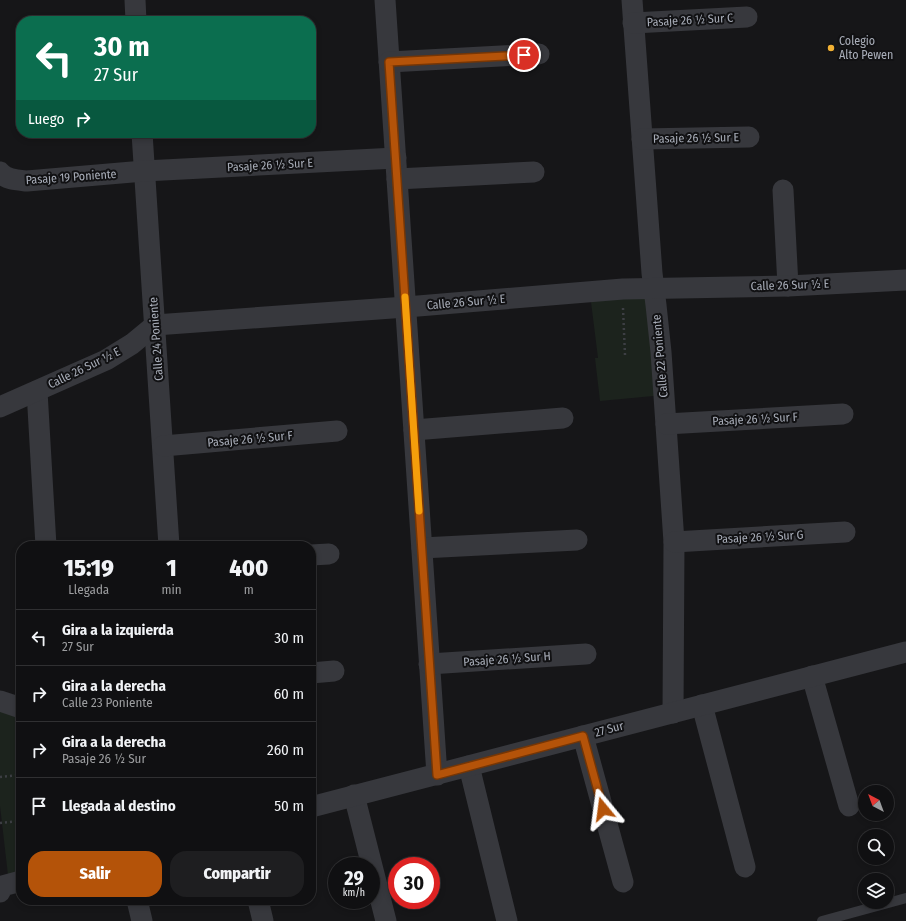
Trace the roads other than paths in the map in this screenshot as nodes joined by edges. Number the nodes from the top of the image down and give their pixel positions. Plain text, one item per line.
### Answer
1 (135, 0) edge
2 (385, 0) edge
3 (632, 0) edge
4 (136, 16) edge
5 (747, 17) dead end
6 (633, 23) junction
7 (539, 54) dead end
8 (389, 62) junction
9 (749, 137) dead end
10 (142, 138) edge
11 (642, 139) junction
12 (396, 158) junction
13 (144, 171) junction
14 (0, 172) edge
15 (534, 172) dead end
16 (397, 179) junction
17 (784, 190) dead end
18 (906, 280) edge
19 (788, 286) junction
20 (654, 287) junction
21 (406, 306) junction
22 (155, 325) junction
23 (37, 391) junction
24 (0, 407) edge
25 (843, 414) dead end
26 (563, 418) dead end
27 (666, 424) junction
28 (414, 430) junction
29 (337, 431) dead end
30 (163, 446) junction
31 (845, 532) dead end
32 (577, 540) dead end
33 (46, 541) edge
34 (169, 541) edge
35 (674, 542) junction
36 (422, 548) junction
37 (906, 652) edge
38 (586, 654) dead end
39 (429, 664) junction
40 (334, 671) dead end
41 (316, 673) edge
42 (812, 676) junction
43 (0, 701) edge
44 (702, 705) junction
45 (16, 706) edge
46 (673, 713) junction
47 (583, 736) junction
48 (469, 766) junction
49 (437, 775) junction
50 (354, 795) junction
51 (316, 805) edge
52 (849, 806) dead end
53 (745, 867) dead end
54 (623, 882) dead end
55 (906, 898) edge
56 (138, 905) edge
57 (259, 905) edge
58 (142, 921) edge
59 (263, 921) edge
60 (386, 921) edge
61 (507, 921) edge
62 (822, 921) edge

1 - 4 street
2 - 8 street
3 - 6 street, Calle 22 Poniente
5 - 6 street, Pasaje 26 ½ Sur C
6 - 11 street, Calle 22 Poniente
7 - 8 street
8 - 12 street
9 - 11 street, Pasaje 26 ½ Sur E
10 - 13 street, Calle 24 Poniente
11 - 20 street, Calle 22 Poniente
12 - 13 street, Pasaje 26 ½ Sur E
12 - 16 street
13 - 14 street, Pasaje 19 Poniente
13 - 22 street, Calle 24 Poniente
15 - 16 street
16 - 21 street
17 - 19 street
18 - 19 street, Calle 26 Sur ½ E
19 - 20 street, Calle 26 Sur ½ E
20 - 21 street, Calle 26 Sur ½ E
20 - 27 street, Calle 22 Poniente
21 - 22 street, Calle 26 Sur ½ E
21 - 28 street
22 - 23 street, Calle 26 Sur ½ E
22 - 30 street, Calle 24 Poniente
23 - 24 street, Calle 26 Sur ½ E
23 - 33 street
25 - 27 street, Pasaje 26 ½ Sur F
26 - 28 street
27 - 35 street, Calle 22 Poniente
28 - 36 street
29 - 30 street, Pasaje 26 ½ Sur F
30 - 34 street, Calle 24 Poniente
31 - 35 street, Pasaje 26 ½ Sur G
32 - 36 street
35 - 46 street, Calle 22 Poniente
36 - 39 street
37 - 42 street, 27 Sur
38 - 39 street, Pasaje 26 ½ Sur H
39 - 49 street
40 - 41 street
42 - 44 street, 27 Sur
42 - 52 street
43 - 45 street
44 - 46 street, 27 Sur
44 - 53 street
46 - 47 street, 27 Sur
47 - 48 street, 27 Sur
47 - 54 street
48 - 49 street, 27 Sur
48 - 61 street
49 - 50 street, 27 Sur
50 - 51 street, 27 Sur
50 - 60 street
55 - 62 lane
56 - 58 street
57 - 59 street

